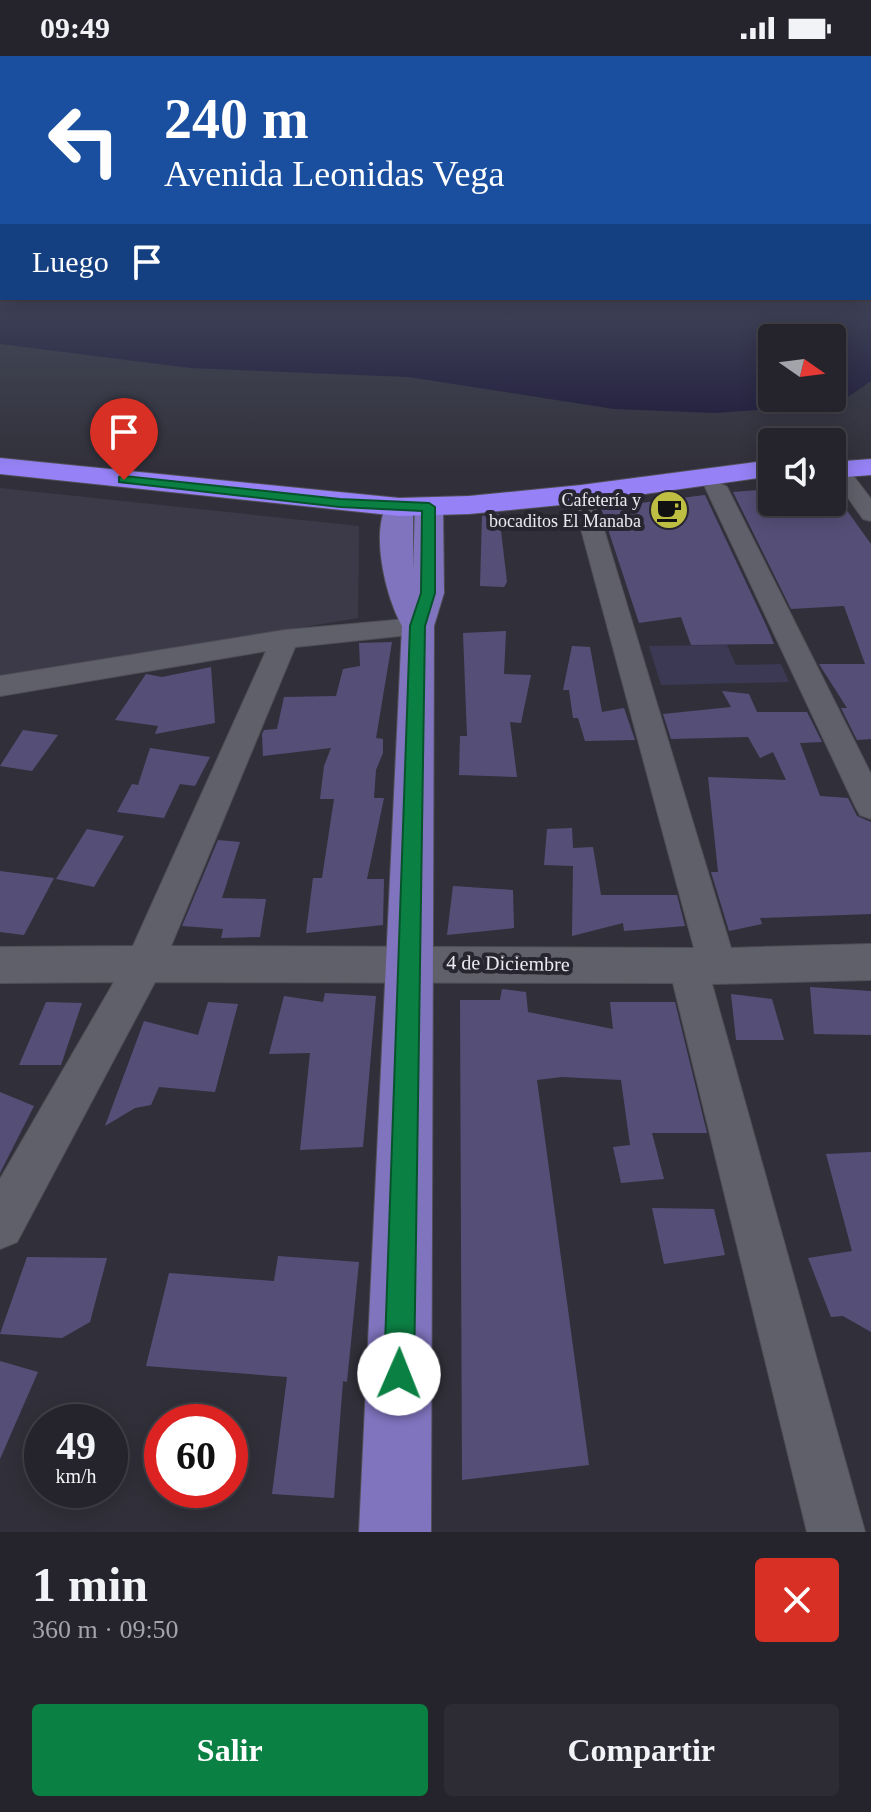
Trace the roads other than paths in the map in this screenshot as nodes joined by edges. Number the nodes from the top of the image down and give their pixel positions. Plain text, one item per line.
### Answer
1 (871, 458) edge
2 (846, 463) edge
3 (0, 466) edge
4 (846, 466) edge
5 (871, 467) edge
6 (758, 470) edge
7 (0, 480) edge
8 (758, 481) edge
9 (846, 481) edge
10 (716, 487) junction
11 (585, 503) junction
12 (414, 513) junction
13 (871, 514) edge
14 (418, 626) junction
15 (285, 639) junction
16 (1, 687) edge
17 (871, 806) edge
18 (410, 962) junction
19 (871, 962) edge
20 (0, 965) edge
21 (144, 965) junction
22 (703, 966) junction
23 (0, 1225) edge
24 (395, 1532) edge
25 (836, 1532) edge

1 - 2 highway
3 - 12 highway
4 - 5 highway
6 - 12 highway
7 - 12 highway
8 - 10 highway
9 - 13 street
10 - 11 highway
10 - 17 street
11 - 12 highway
11 - 22 street
12 - 14 main road
14 - 15 street
14 - 18 main road
15 - 16 street
15 - 21 street
18 - 21 street, 4 de Diciembre
18 - 22 street, 4 de Diciembre
18 - 24 main road
19 - 22 street, 4 de Diciembre
20 - 21 street, 4 de Diciembre
21 - 23 street
22 - 25 street

